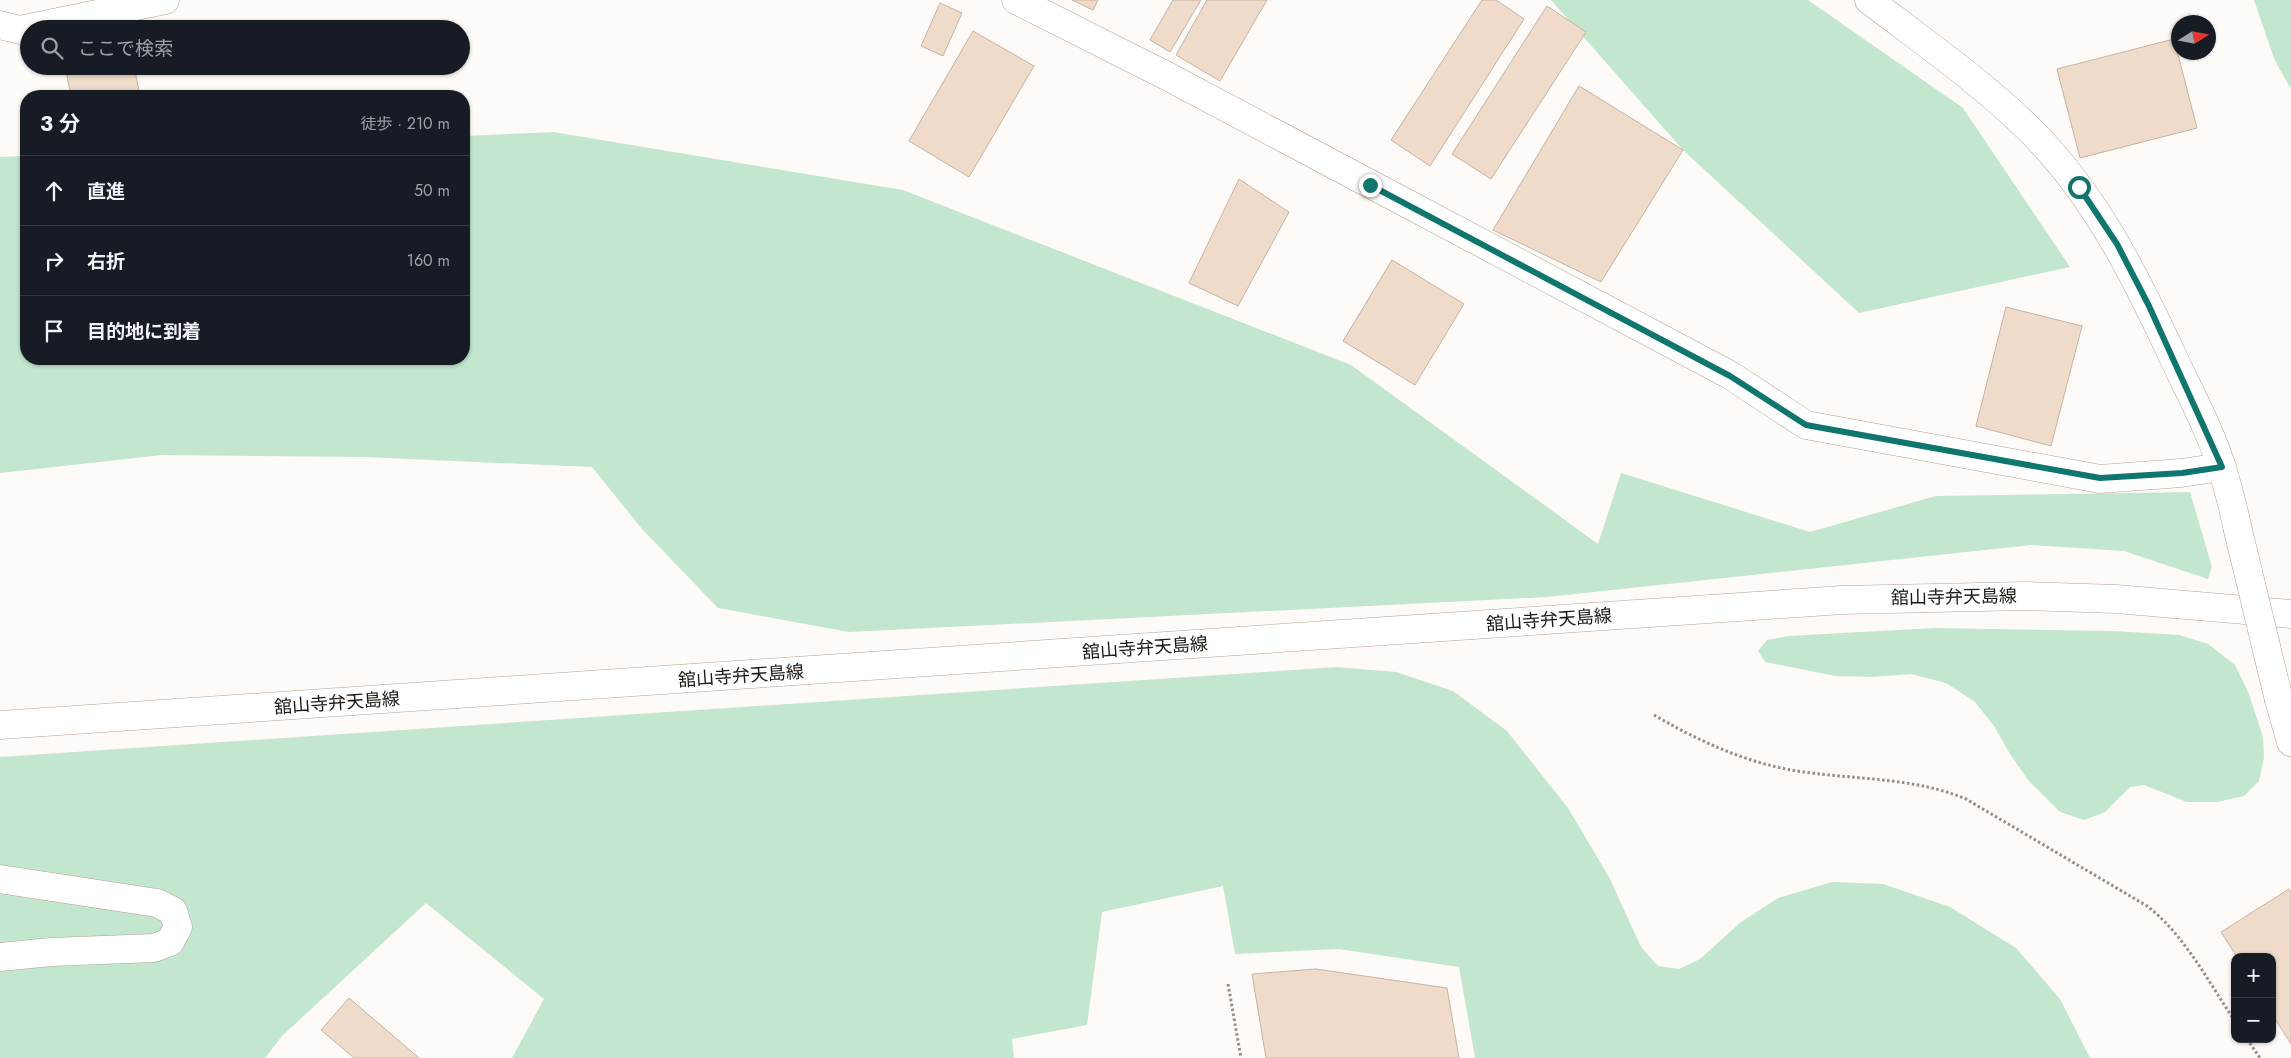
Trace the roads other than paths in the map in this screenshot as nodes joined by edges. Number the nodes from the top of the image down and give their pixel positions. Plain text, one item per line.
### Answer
1 (165, 0) edge
2 (1016, 0) edge
3 (1869, 0) edge
4 (68, 20) edge
5 (0, 25) edge
6 (20, 30) edge
7 (2222, 467) junction
8 (2291, 614) edge
9 (0, 725) edge
10 (2291, 742) edge
11 (0, 879) edge
12 (0, 957) edge

1 - 4 street
2 - 7 street
3 - 7 street
5 - 6 street
7 - 10 street, bridge
8 - 9 street, 舘山寺弁天島線
11 - 12 street

